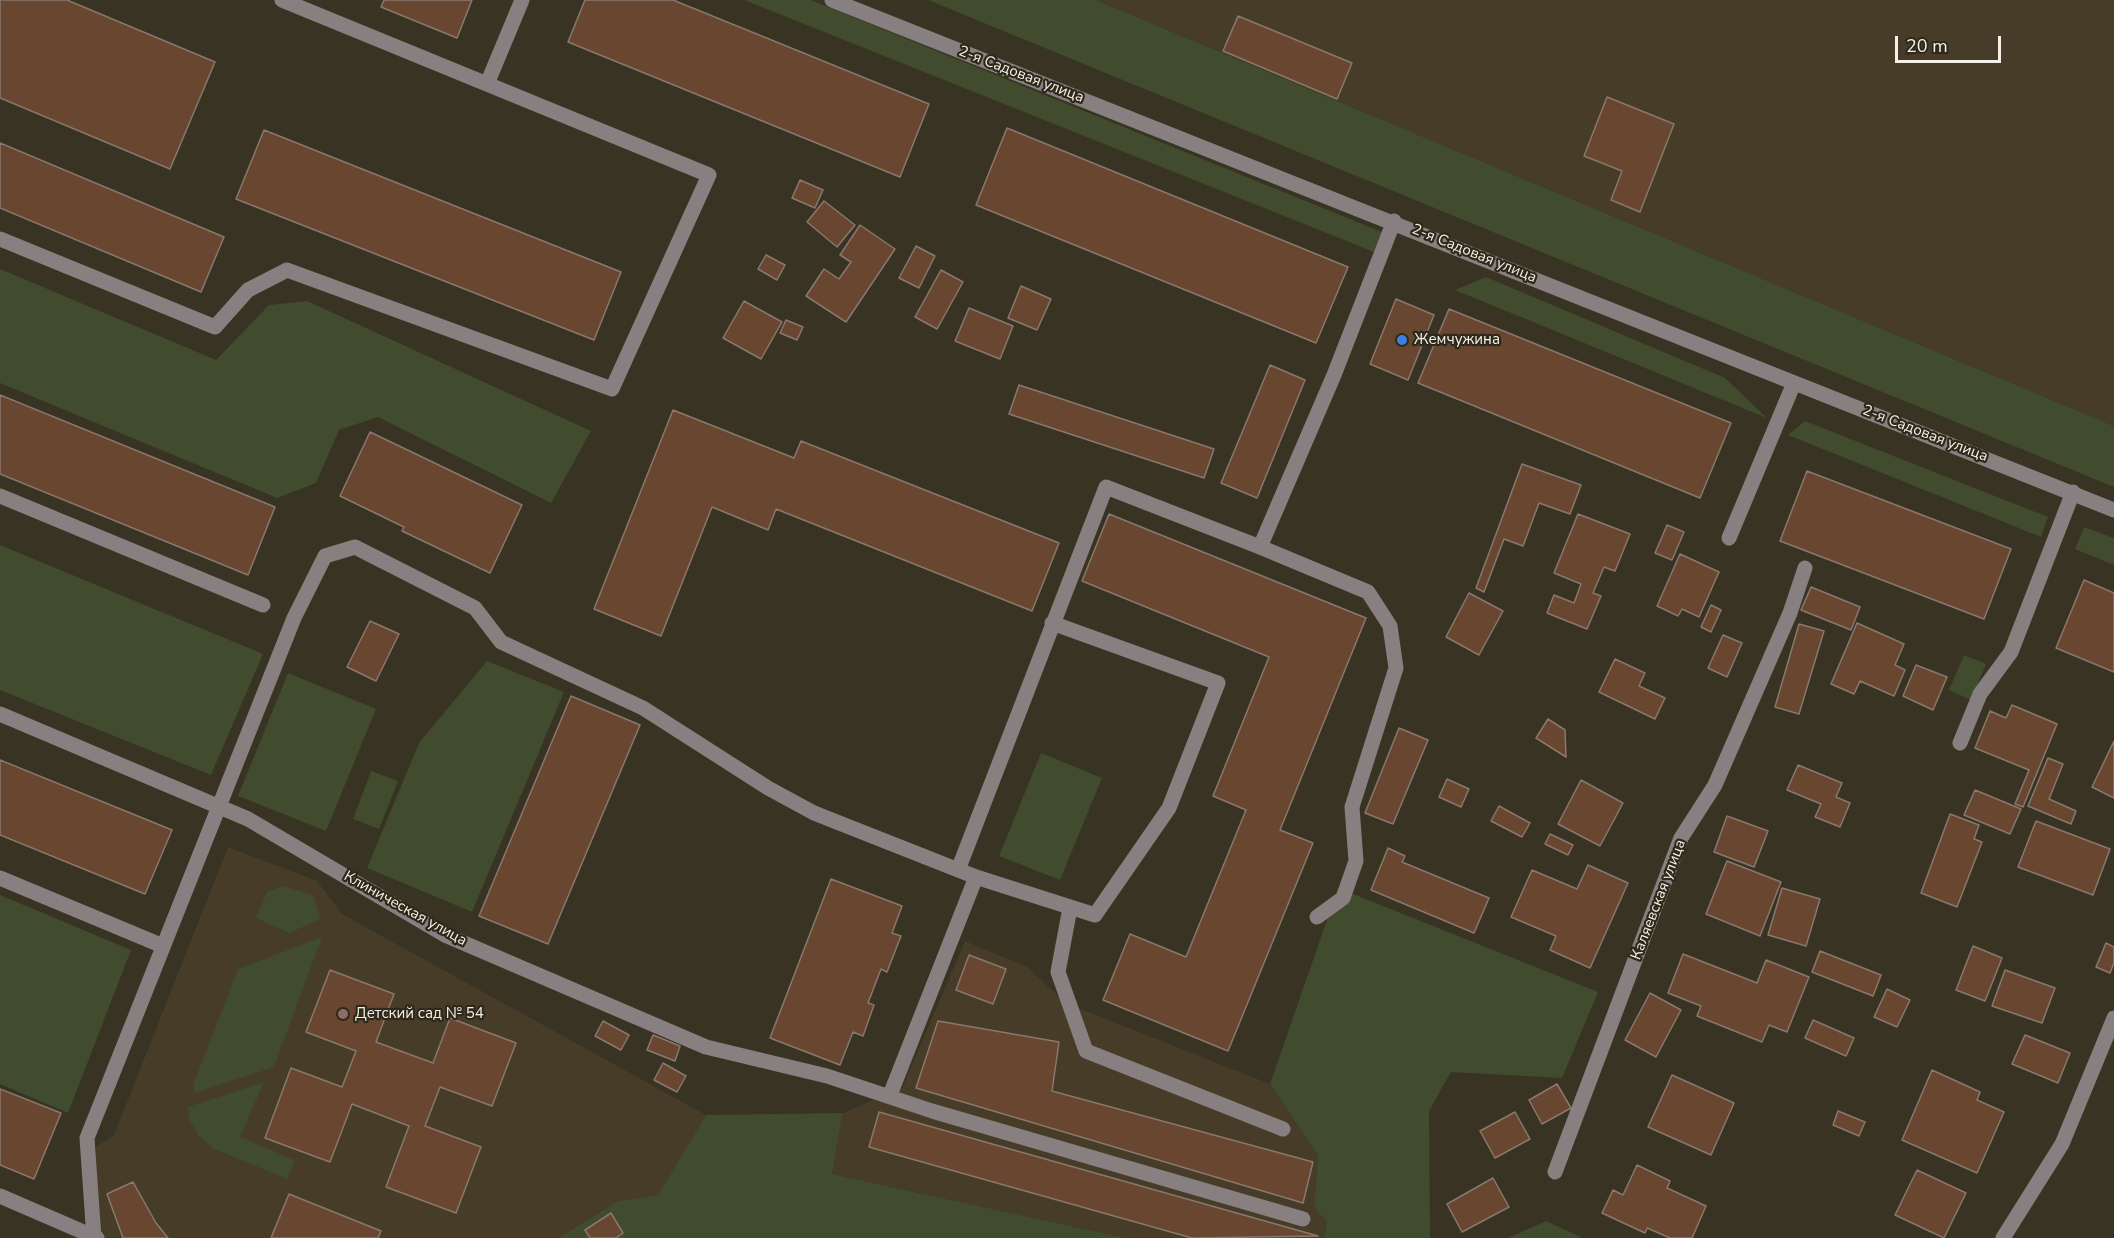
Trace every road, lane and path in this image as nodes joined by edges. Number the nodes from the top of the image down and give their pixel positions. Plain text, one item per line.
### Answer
1 (282, 0) edge
2 (522, 0) edge
3 (832, 0) edge
4 (487, 84) junction
5 (1394, 222) junction
6 (0, 239) edge
7 (1794, 383) junction
8 (2073, 492) junction
9 (0, 496) edge
10 (2114, 510) edge
11 (1729, 538) dead end
12 (1260, 547) junction
13 (1805, 568) dead end
14 (263, 605) dead end
15 (1052, 623) junction
16 (0, 714) edge
17 (1960, 743) dead end
18 (219, 806) junction
19 (958, 870) junction
20 (976, 877) junction
21 (0, 878) edge
22 (1070, 908) junction
23 (1317, 917) dead end
24 (163, 946) junction
25 (2114, 1018) edge
26 (890, 1095) junction
27 (1283, 1129) dead end
28 (1555, 1172) dead end
29 (0, 1196) edge
30 (1303, 1220) dead end
31 (96, 1237) edge
32 (2003, 1238) edge

1 - 4 street
2 - 4 street
3 - 5 street, 2-я Садовая улица
4 - 6 street
5 - 7 street, 2-я Садовая улица
5 - 12 street
7 - 8 street, 2-я Садовая улица
7 - 11 street
8 - 10 street, 2-я Садовая улица
8 - 17 street
9 - 14 street
12 - 15 street
12 - 23 street
13 - 28 street, Каляевская улица
15 - 19 street
15 - 22 street
16 - 18 street, Клиническая улица
18 - 19 street
18 - 24 street
18 - 26 street, Клиническая улица
19 - 20 street
20 - 22 street
20 - 26 street
21 - 24 street
22 - 27 street
24 - 31 street
25 - 32 street
26 - 30 street, Клиническая улица
29 - 31 street

